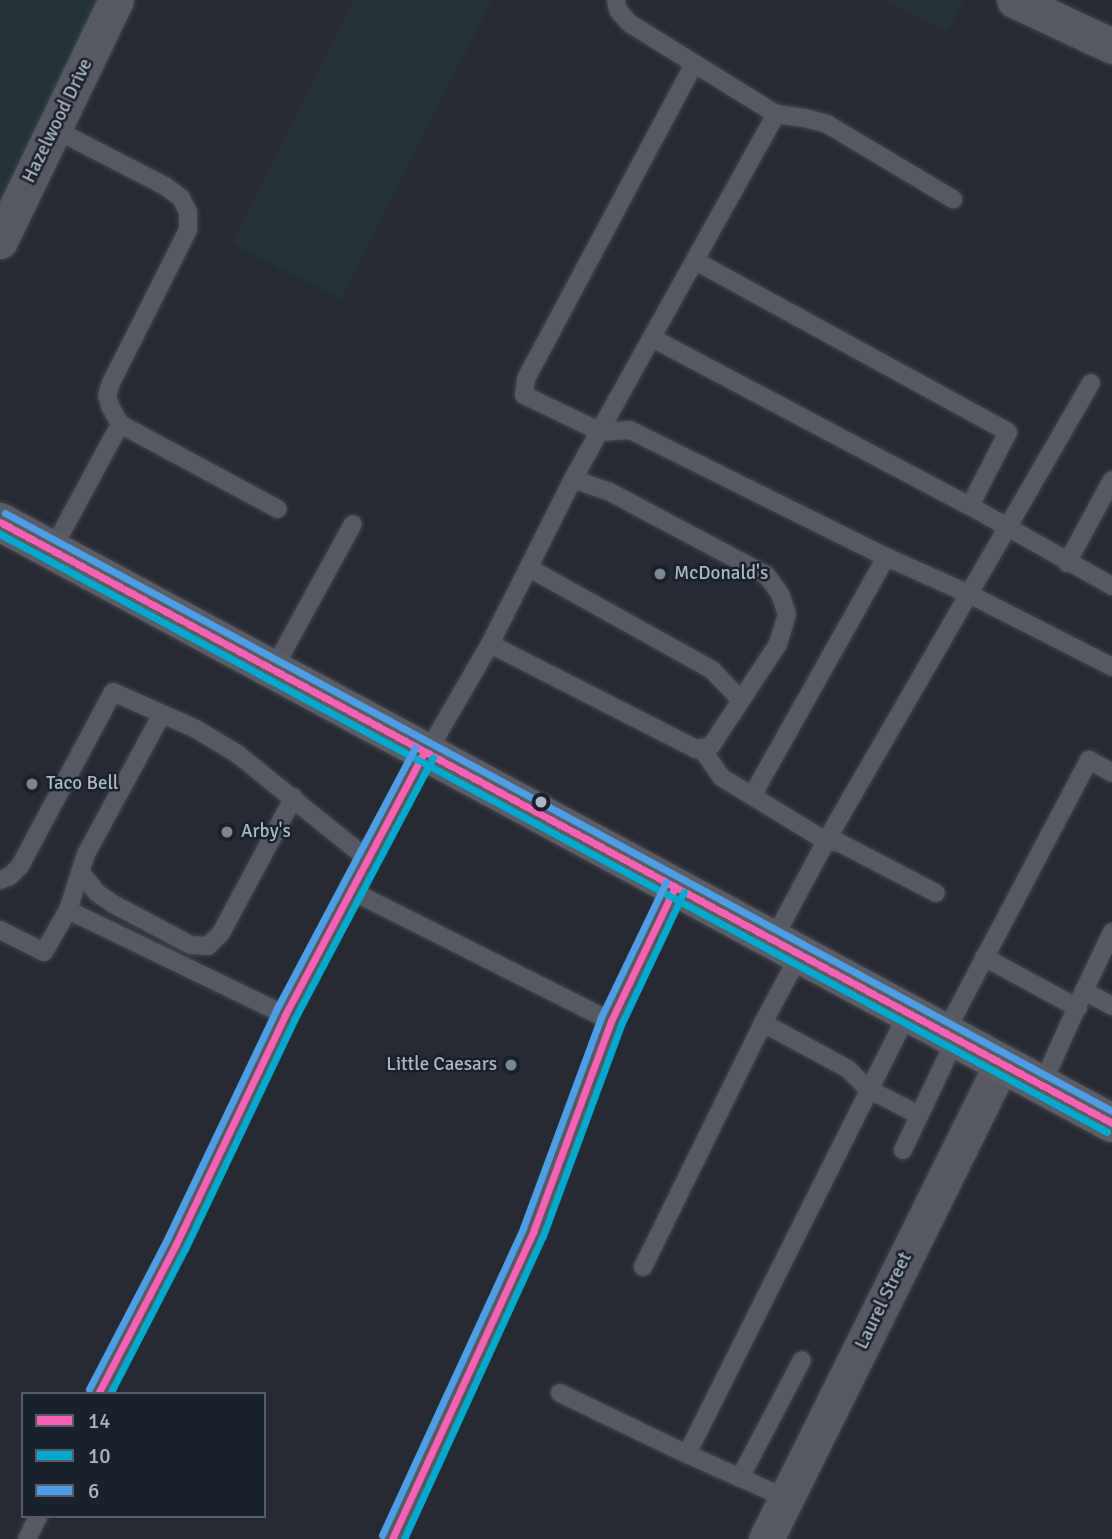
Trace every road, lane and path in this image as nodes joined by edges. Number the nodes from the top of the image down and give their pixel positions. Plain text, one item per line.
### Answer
1 (116, 0) edge
2 (617, 0) edge
3 (1014, 0) edge
4 (1112, 46) edge
5 (694, 64) junction
6 (776, 114) junction
7 (54, 129) junction
8 (953, 199) dead end
9 (3, 227) edge
10 (696, 261) junction
11 (654, 339) junction
12 (1091, 383) dead end
13 (120, 424) junction
14 (601, 432) junction
15 (573, 479) junction
16 (1112, 480) edge
17 (970, 506) junction
18 (278, 509) dead end
19 (0, 522) edge
20 (353, 524) dead end
21 (1008, 529) junction
22 (52, 550) junction
23 (886, 557) junction
24 (1067, 563) junction
25 (529, 568) junction
26 (1112, 586) edge
27 (969, 594) junction
28 (489, 644) junction
29 (1112, 667) edge
30 (274, 668) junction
31 (741, 700) junction
32 (162, 713) junction
33 (701, 748) junction
34 (424, 753) junction
35 (1112, 773) edge
36 (752, 796) junction
37 (294, 797) junction
38 (826, 841) junction
39 (366, 858) junction
40 (81, 873) junction
41 (0, 880) edge
42 (675, 887) junction
43 (350, 890) junction
44 (936, 893) dead end
45 (68, 910) junction
46 (0, 930) edge
47 (1112, 932) edge
48 (786, 947) junction
49 (984, 957) junction
50 (1081, 999) junction
51 (1112, 1006) edge
52 (908, 1013) junction
53 (285, 1015) junction
54 (611, 1021) junction
55 (763, 1023) junction
56 (950, 1035) junction
57 (1002, 1063) junction
58 (1042, 1085) junction
59 (869, 1089) junction
60 (919, 1115) junction
61 (1112, 1123) edge
62 (903, 1150) dead end
63 (643, 1267) dead end
64 (802, 1360) dead end
65 (99, 1392) edge
66 (560, 1393) dead end
67 (687, 1454) junction
68 (740, 1478) junction
69 (786, 1498) junction
70 (37, 1518) edge
71 (26, 1539) edge
72 (392, 1539) edge
73 (766, 1539) edge

1 - 7 street, Hazelwood Drive
2 - 5 lane
3 - 4 street
5 - 6 lane
5 - 14 lane
6 - 8 lane
6 - 10 lane
7 - 9 street, Hazelwood Drive
7 - 13 lane
10 - 11 lane
10 - 17 lane
11 - 14 lane
11 - 17 lane
12 - 21 lane
13 - 18 lane
13 - 22 lane
14 - 15 lane
14 - 23 lane
15 - 25 lane
15 - 31 lane
16 - 24 lane
17 - 21 lane
19 - 22 main road
20 - 30 lane
21 - 24 lane
21 - 27 lane
22 - 30 main road
23 - 27 lane
23 - 36 lane
24 - 26 lane
25 - 28 lane
25 - 31 lane
27 - 29 lane
27 - 38 lane
28 - 33 lane
28 - 34 lane
30 - 34 main road
31 - 33 lane
32 - 37 lane
32 - 40 lane
32 - 41 lane
33 - 36 lane
34 - 39 lane
34 - 42 main road
35 - 49 lane
36 - 38 lane
37 - 39 lane
37 - 40 lane
38 - 44 lane
38 - 48 lane
39 - 43 lane
40 - 45 lane
42 - 48 main road
42 - 54 lane
43 - 53 lane
43 - 54 lane
45 - 46 lane
45 - 53 lane
47 - 50 lane
48 - 52 main road
48 - 55 lane
49 - 50 lane
49 - 56 lane
50 - 51 lane
50 - 58 lane
52 - 56 main road
52 - 59 lane
53 - 65 lane
54 - 72 lane
55 - 59 lane
55 - 63 lane
56 - 57 main road
56 - 60 lane
57 - 58 main road
57 - 69 street, Laurel Street
58 - 61 main road
59 - 60 lane
59 - 67 lane
60 - 62 lane
64 - 68 lane
66 - 67 lane
67 - 68 lane
68 - 69 lane
69 - 73 street, Laurel Street
70 - 71 lane

